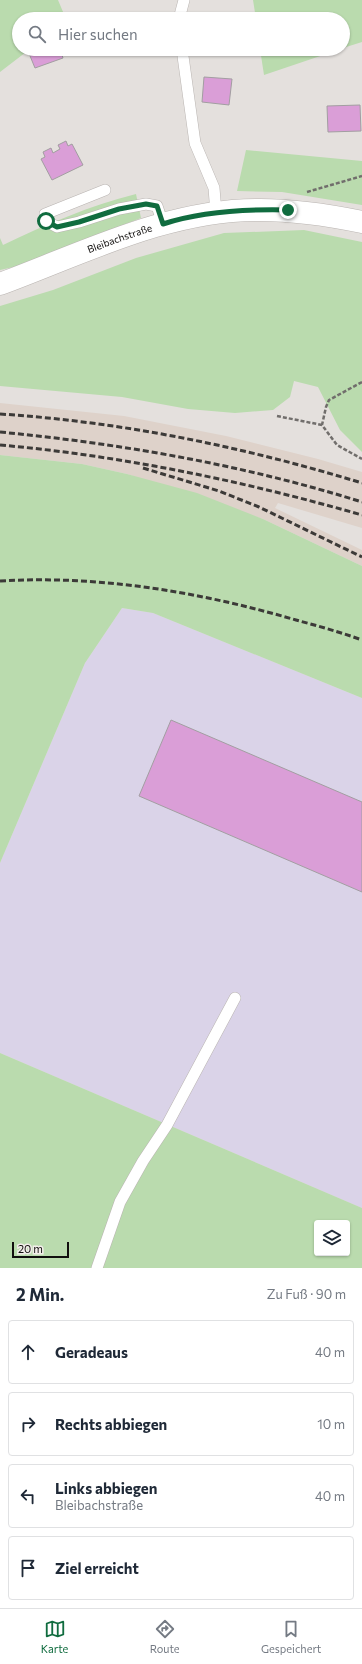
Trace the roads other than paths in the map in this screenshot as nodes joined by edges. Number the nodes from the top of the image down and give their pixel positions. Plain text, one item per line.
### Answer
1 (184, 0) edge
2 (181, 12) edge
3 (183, 56) edge
4 (106, 190) dead end
5 (216, 213) junction
6 (362, 222) edge
7 (163, 224) junction
8 (0, 284) edge
9 (235, 998) dead end
10 (97, 1268) edge

1 - 2 lane
3 - 5 lane
4 - 7 lane
5 - 6 main road, Bleibachstraße
5 - 7 main road, Bleibachstraße
7 - 8 main road, Bleibachstraße
9 - 10 lane

